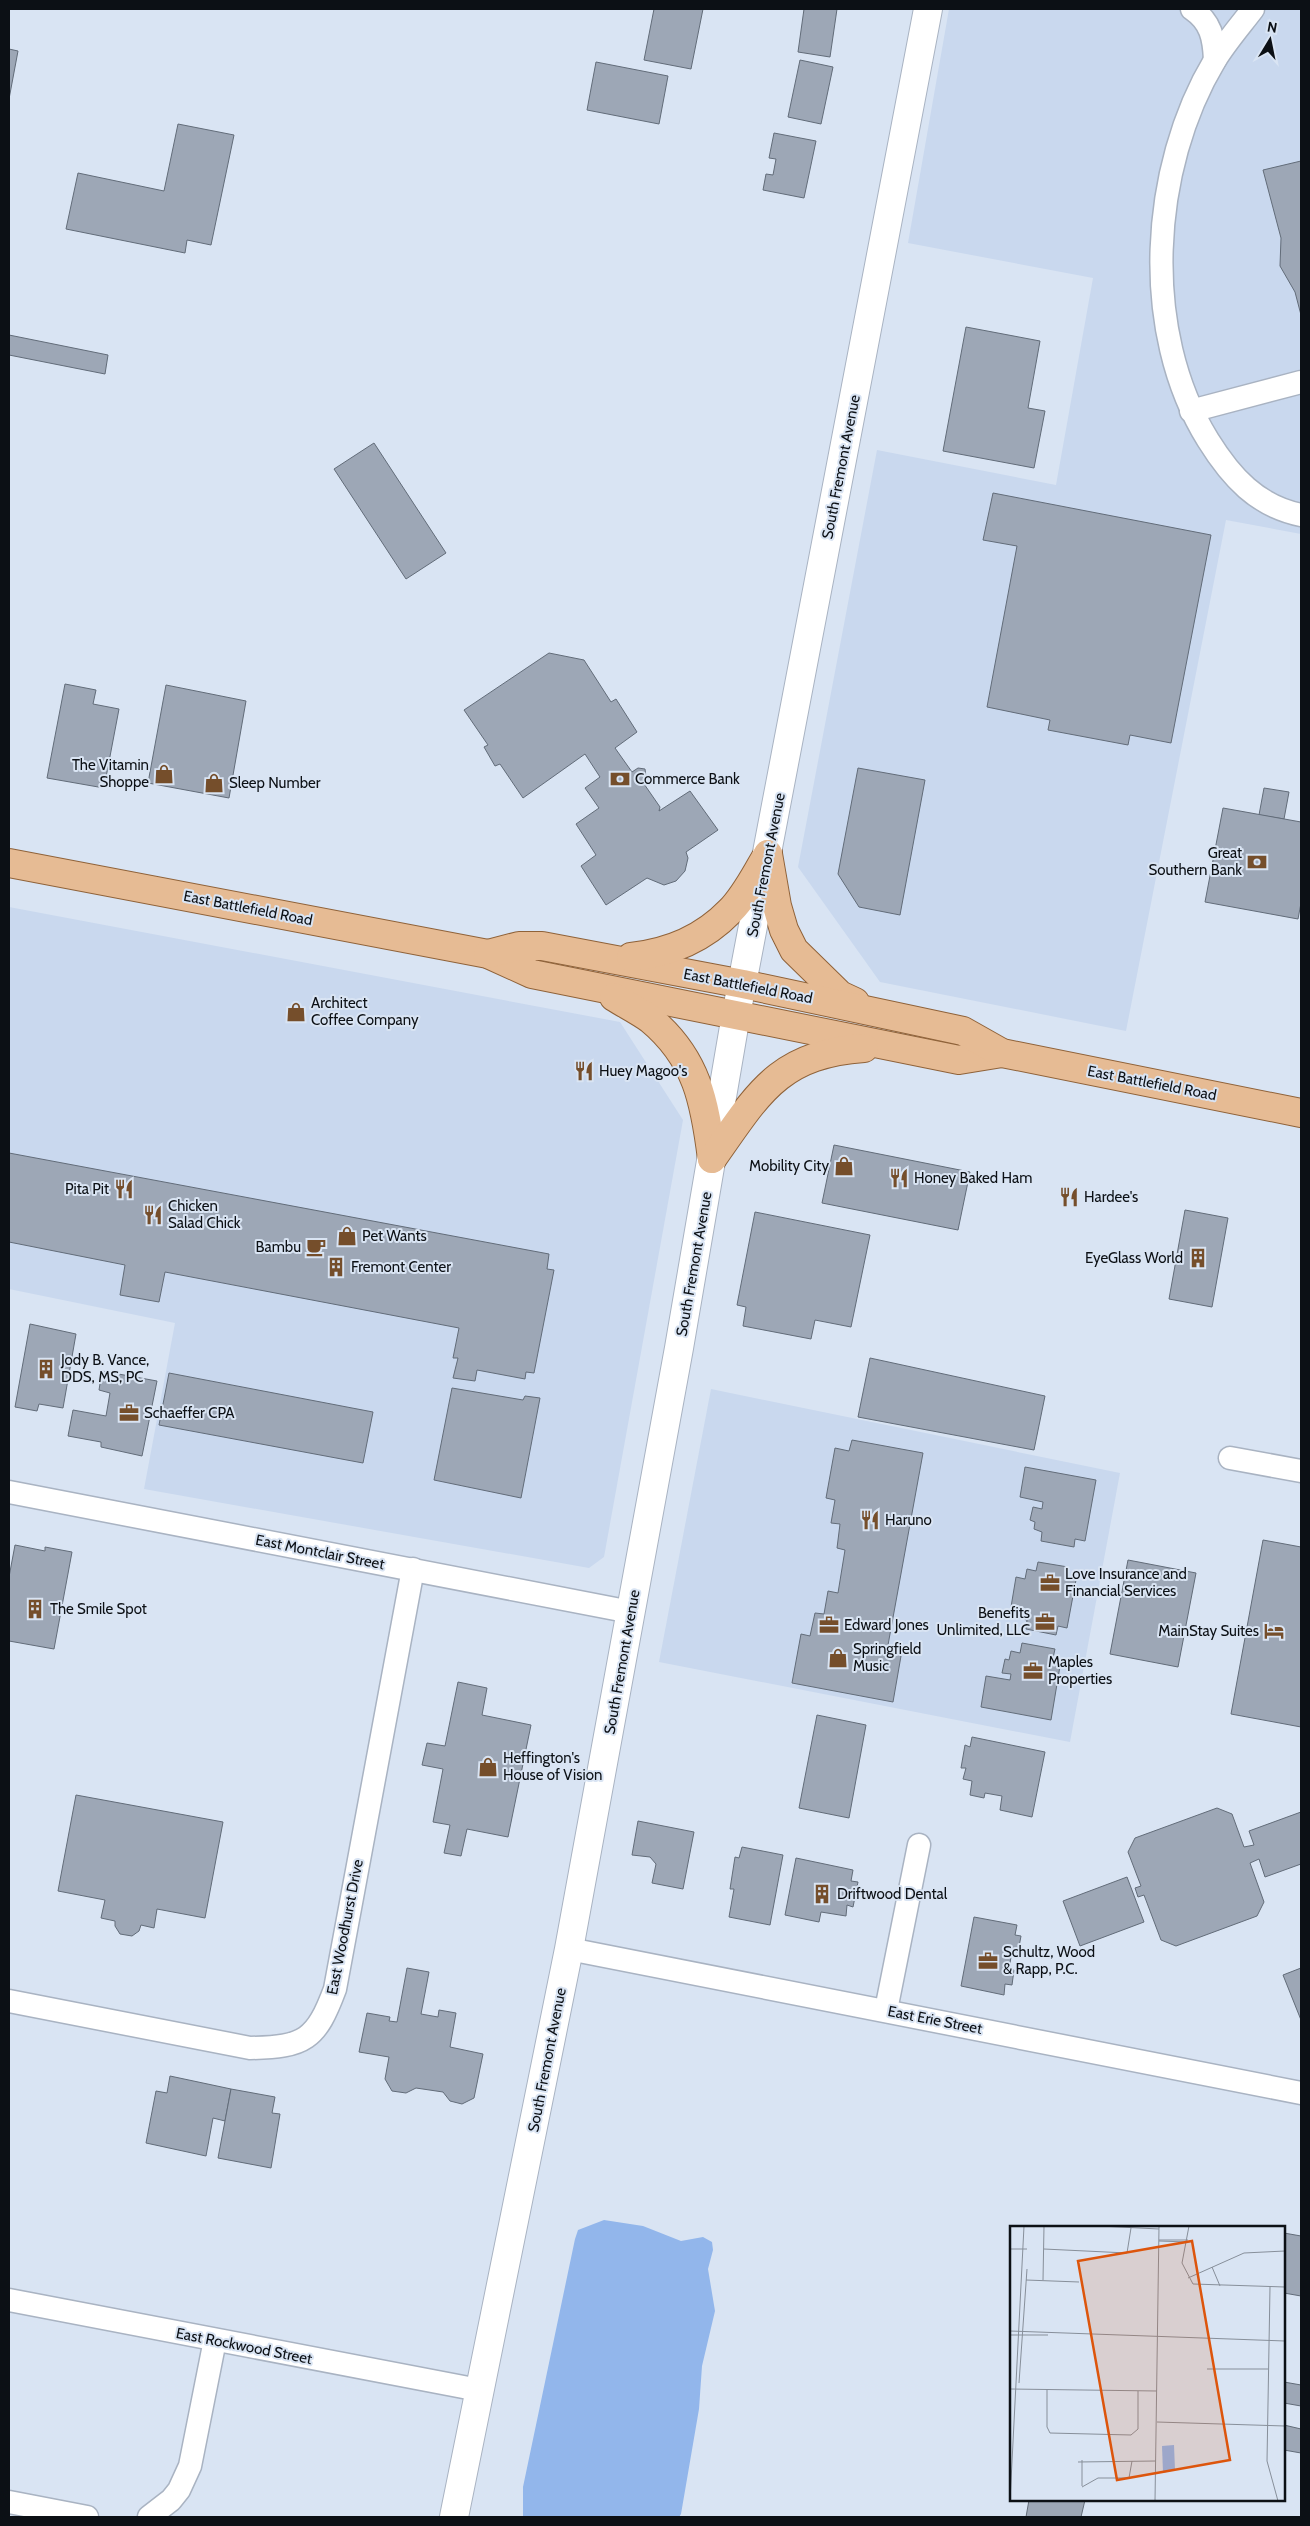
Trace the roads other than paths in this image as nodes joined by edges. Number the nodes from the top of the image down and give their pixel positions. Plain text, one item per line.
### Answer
1 (928, 9) edge
2 (1192, 9) edge
3 (1253, 9) edge
4 (1215, 60) junction
5 (1301, 382) edge
6 (1191, 411) junction
7 (1301, 515) edge
8 (768, 854) junction
9 (9, 863) edge
10 (488, 954) junction
11 (614, 960) junction
12 (743, 984) junction
13 (595, 987) junction
14 (877, 1012) junction
15 (736, 1015) junction
16 (891, 1046) junction
17 (1002, 1054) junction
18 (1301, 1113) edge
19 (712, 1159) junction
20 (1230, 1458) dead end
21 (1301, 1471) edge
22 (9, 1492) edge
23 (413, 1569) junction
24 (631, 1612) junction
25 (919, 1845) dead end
26 (569, 1949) junction
27 (9, 2000) edge
28 (886, 2010) junction
29 (1301, 2092) edge
30 (9, 2300) edge
31 (215, 2340) junction
32 (479, 2390) junction
33 (9, 2502) edge
34 (87, 2517) edge
35 (149, 2517) edge
36 (454, 2517) edge

1 - 8 main road, South Fremont Avenue
2 - 4 street
3 - 4 street
4 - 6 street
5 - 6 street
6 - 7 street
8 - 11 main road
8 - 12 main road, South Fremont Avenue
8 - 14 main road
9 - 10 main road, East Battlefield Road
10 - 11 main road, East Battlefield Road
10 - 13 main road, East Battlefield Road
11 - 12 main road, East Battlefield Road
12 - 14 main road, East Battlefield Road
12 - 15 main road, South Fremont Avenue
13 - 15 main road, East Battlefield Road
13 - 19 main road
14 - 17 main road, East Battlefield Road
15 - 16 main road, East Battlefield Road
15 - 19 main road, South Fremont Avenue
16 - 17 main road, East Battlefield Road
16 - 19 main road
17 - 18 main road, East Battlefield Road
19 - 24 main road, South Fremont Avenue
20 - 21 street
22 - 23 street, East Montclair Street
23 - 24 street, East Montclair Street
23 - 27 street, East Woodhurst Drive
24 - 26 main road, South Fremont Avenue
25 - 28 street
26 - 28 street, East Erie Street
26 - 32 main road, South Fremont Avenue
28 - 29 street, East Erie Street
30 - 31 street, East Rockwood Street
31 - 32 street, East Rockwood Street
31 - 35 street
32 - 36 main road, South Fremont Avenue
33 - 34 street

